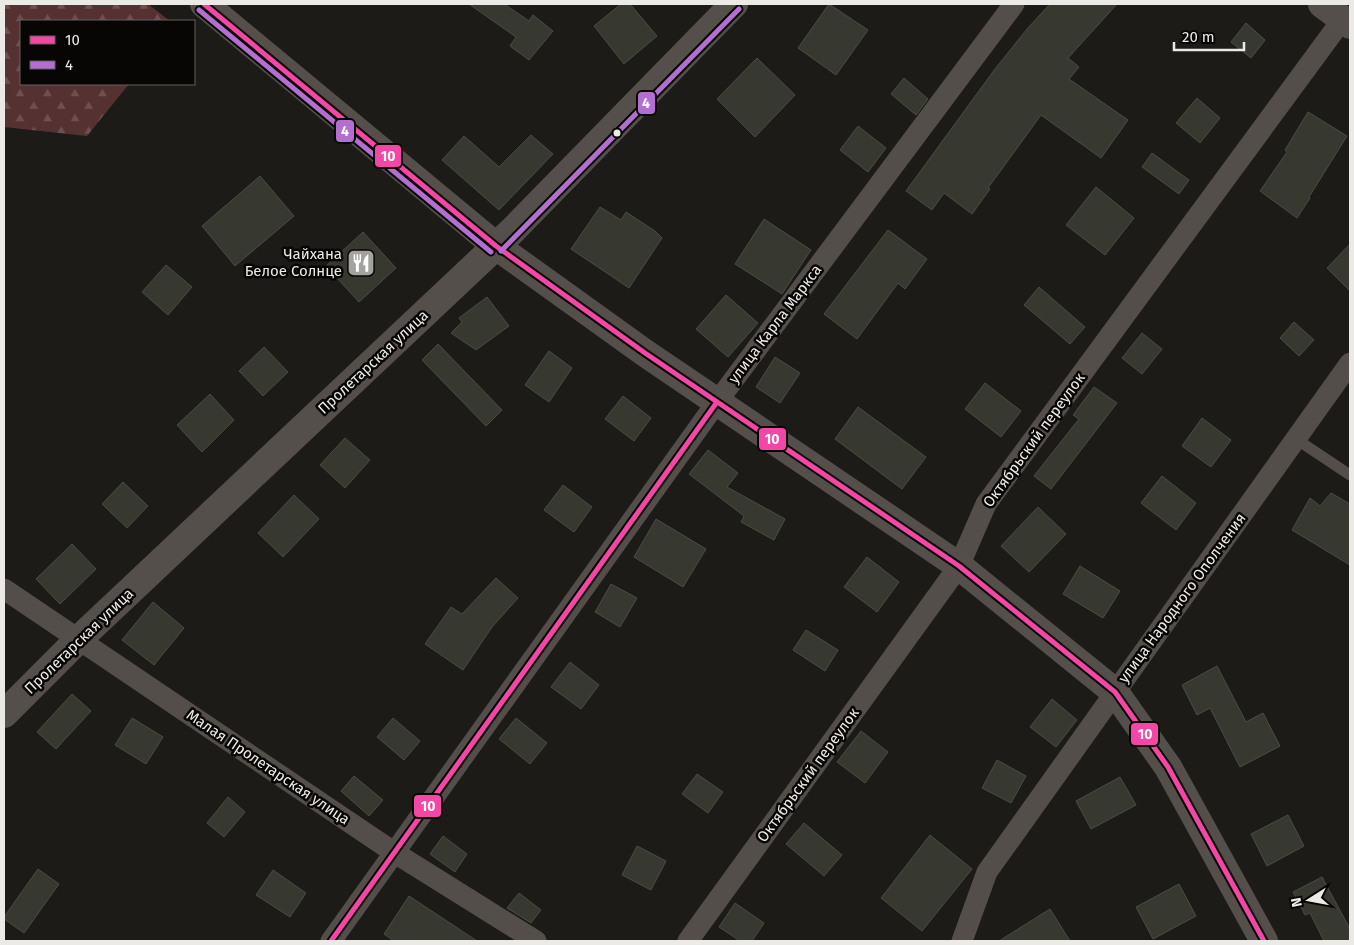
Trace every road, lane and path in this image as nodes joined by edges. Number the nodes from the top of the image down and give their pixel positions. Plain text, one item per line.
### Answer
1 (204, 4) edge
2 (734, 4) edge
3 (1014, 4) edge
4 (1338, 16) edge
5 (496, 246) junction
6 (1350, 363) edge
7 (717, 402) junction
8 (1296, 439) junction
9 (1350, 475) edge
10 (959, 566) junction
11 (4, 589) edge
12 (79, 639) junction
13 (1115, 692) junction
14 (4, 714) edge
15 (395, 852) junction
16 (331, 941) edge
17 (536, 941) edge
18 (688, 941) edge
19 (962, 941) edge
20 (1264, 941) edge

1 - 5 main road
2 - 5 main road, Пролетарская улица
3 - 7 street, улица Карла Маркса
4 - 10 street, Октябрьский переулок
5 - 7 main road
5 - 12 main road, Пролетарская улица
6 - 8 street, улица Народного Ополчения
7 - 10 main road
7 - 15 street, улица Карла Маркса
8 - 9 lane
8 - 13 street, улица Народного Ополчения
10 - 13 main road
10 - 18 street, Октябрьский переулок
11 - 12 street, Малая Пролетарская улица
12 - 14 main road, Пролетарская улица
12 - 15 street, Малая Пролетарская улица
13 - 19 street, улица Народного Ополчения
13 - 20 main road
15 - 16 street, улица Карла Маркса
15 - 17 street, Малая Пролетарская улица

